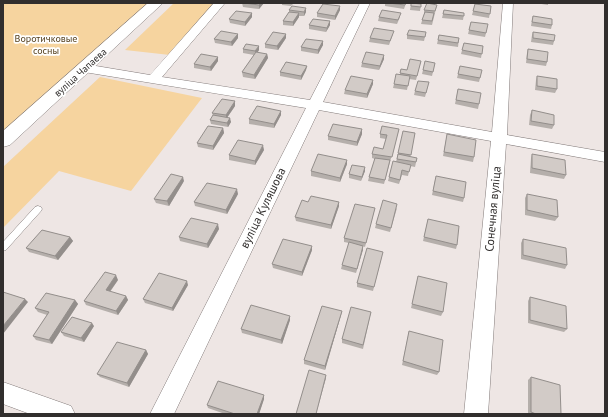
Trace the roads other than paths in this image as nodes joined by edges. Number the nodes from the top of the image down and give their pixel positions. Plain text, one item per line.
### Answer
1 (156, 3) edge
2 (220, 3) edge
3 (365, 3) edge
4 (508, 3) edge
5 (84, 68) junction
6 (153, 78) junction
7 (314, 105) junction
8 (499, 138) junction
9 (3, 141) edge
10 (605, 157) edge
11 (38, 209) dead end
12 (3, 248) edge
13 (3, 392) edge
14 (63, 414) edge
15 (162, 414) edge
16 (476, 414) edge

1 - 5 main road, вуліца Чапаева
2 - 6 street
3 - 7 street, вуліца Куляшова
4 - 8 street, Сонечная вуліца
5 - 6 street
5 - 9 main road, вуліца Чапаева
6 - 7 street
7 - 8 street
7 - 15 street, вуліца Куляшова
8 - 10 street
8 - 16 street, Сонечная вуліца
11 - 12 lane
13 - 14 street

